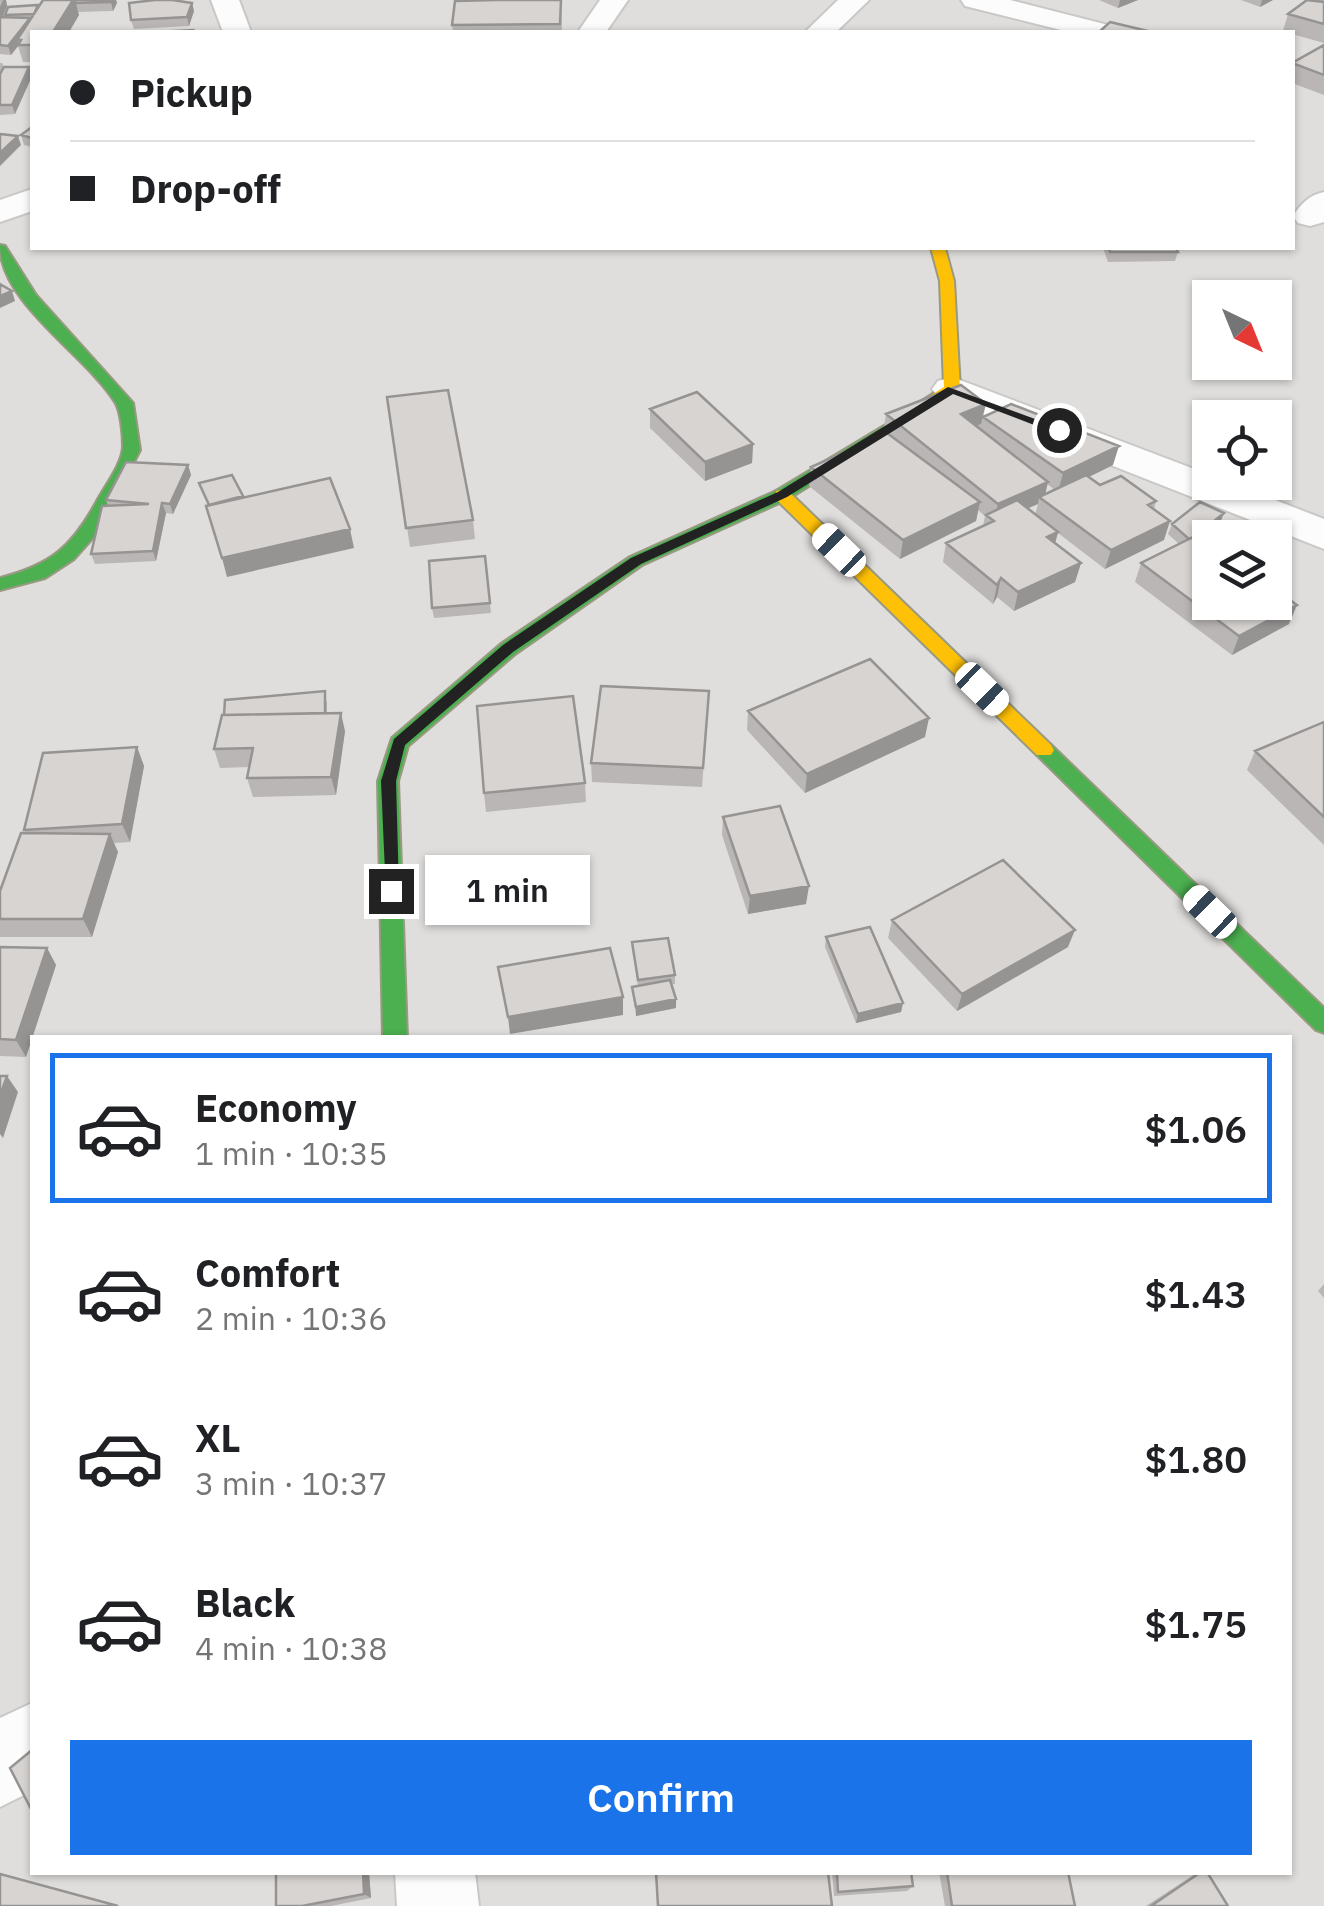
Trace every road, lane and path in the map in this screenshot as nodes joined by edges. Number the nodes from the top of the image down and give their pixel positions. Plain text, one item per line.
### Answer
1 (226, 0) edge
2 (614, 0) edge
3 (856, 0) edge
4 (975, 0) edge
5 (236, 30) edge
6 (593, 30) edge
7 (821, 30) edge
8 (1094, 30) edge
9 (30, 200) edge
10 (0, 212) edge
11 (0, 249) edge
12 (939, 250) edge
13 (952, 389) junction
14 (782, 494) junction
15 (1319, 520) edge
16 (0, 584) edge
17 (1324, 1023) edge
18 (395, 1035) edge
19 (30, 1743) edge
20 (0, 1768) edge
21 (435, 1875) edge
22 (438, 1906) edge

1 - 5 street
2 - 6 street
3 - 7 street
4 - 8 street
9 - 10 street
11 - 16 street
12 - 13 street
13 - 14 street
13 - 15 street
14 - 17 street
14 - 18 street
19 - 20 street
21 - 22 street

